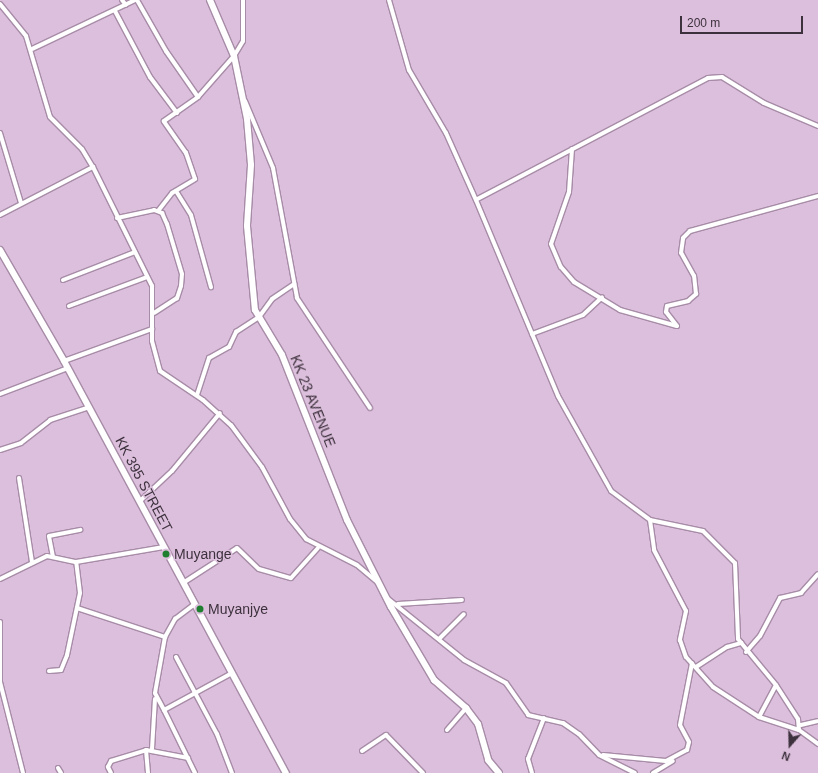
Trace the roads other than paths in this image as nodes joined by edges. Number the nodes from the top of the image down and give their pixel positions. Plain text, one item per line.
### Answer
1 (122, 0) edge
2 (136, 0) edge
3 (210, 0) edge
4 (243, 0) edge
5 (389, 0) edge
6 (0, 4) edge
7 (126, 5) junction
8 (115, 11) junction
9 (32, 49) junction
10 (234, 56) junction
11 (198, 97) junction
12 (243, 97) junction
13 (177, 113) junction
14 (818, 126) edge
15 (0, 133) edge
16 (572, 149) junction
17 (94, 167) junction
18 (176, 190) junction
19 (818, 196) edge
20 (476, 200) junction
21 (21, 203) junction
22 (158, 211) junction
23 (0, 215) edge
24 (117, 218) junction
25 (0, 250) edge
26 (135, 252) junction
27 (147, 277) junction
28 (63, 280) dead end
29 (294, 284) junction
30 (211, 287) dead end
31 (602, 296) junction
32 (69, 306) dead end
33 (154, 313) junction
34 (258, 318) junction
35 (152, 329) junction
36 (532, 334) junction
37 (64, 361) junction
38 (68, 368) junction
39 (0, 394) edge
40 (197, 395) junction
41 (87, 408) junction
42 (370, 408) dead end
43 (220, 414) junction
44 (0, 450) edge
45 (19, 478) dead end
46 (140, 501) junction
47 (650, 520) junction
48 (80, 530) dead end
49 (164, 547) junction
50 (318, 548) junction
51 (53, 557) junction
52 (32, 562) junction
53 (76, 562) junction
54 (818, 574) edge
55 (0, 579) edge
56 (183, 583) junction
57 (379, 584) junction
58 (386, 597) junction
59 (462, 600) dead end
60 (195, 604) junction
61 (398, 604) junction
62 (77, 608) junction
63 (464, 614) dead end
64 (0, 622) edge
65 (165, 637) junction
66 (439, 639) junction
67 (741, 643) junction
68 (746, 652) junction
69 (176, 657) dead end
70 (692, 663) junction
71 (696, 667) junction
72 (49, 670) dead end
73 (232, 673) junction
74 (776, 685) junction
75 (197, 692) junction
76 (156, 699) junction
77 (466, 708) junction
78 (164, 710) junction
79 (759, 717) junction
80 (544, 718) junction
81 (818, 721) edge
82 (800, 725) junction
83 (447, 730) dead end
84 (799, 730) junction
85 (818, 744) edge
86 (152, 749) junction
87 (146, 750) junction
88 (362, 750) dead end
89 (599, 755) junction
90 (675, 757) junction
91 (188, 758) junction
92 (58, 768) dead end
93 (23, 773) edge
94 (61, 773) edge
95 (110, 773) edge
96 (148, 773) edge
97 (195, 773) edge
98 (232, 773) edge
99 (286, 773) edge
100 (423, 773) edge
101 (499, 773) edge
102 (532, 773) edge
103 (636, 773) edge
104 (653, 773) edge

1 - 7 street
2 - 7 street
2 - 11 street
3 - 10 main road, KK 23 AVENUE
4 - 10 street
5 - 20 street
6 - 9 street
7 - 8 street
8 - 9 street
8 - 13 street
9 - 17 street
10 - 11 street
10 - 12 main road, KK 23 AVENUE
11 - 13 street
12 - 29 street
12 - 34 main road, KK 23 AVENUE
13 - 18 street
14 - 16 street
15 - 21 street
16 - 20 street
16 - 31 street
17 - 21 street
17 - 24 street
18 - 22 street
18 - 30 street
19 - 31 street
20 - 36 street
21 - 23 street
22 - 24 street
22 - 33 street
24 - 26 street
25 - 37 main road, KK 395 STREET
26 - 27 street
26 - 28 street
27 - 32 street
27 - 33 street
29 - 34 street
29 - 42 street
31 - 36 street
33 - 35 street
34 - 40 street
34 - 57 main road, KK 23 AVENUE
35 - 37 street
35 - 40 street
36 - 47 street
37 - 38 main road, KK 395 STREET
38 - 39 street
38 - 41 main road, KK 395 STREET
40 - 43 street
41 - 44 street
41 - 46 main road, KK 395 STREET
43 - 46 street
43 - 50 street
45 - 52 street
46 - 49 main road, KK 395 STREET
47 - 67 street
47 - 70 street
48 - 51 street
49 - 53 street
49 - 56 main road, KK 395 STREET
50 - 56 street
50 - 57 street
51 - 52 street
51 - 53 street
52 - 55 street
53 - 62 street
54 - 68 street
56 - 60 main road, KK 395 STREET
57 - 58 main road, KK 23 AVENUE
58 - 61 street
58 - 77 main road, KK 23 AVENUE
59 - 61 street
60 - 65 street
60 - 73 main road, KK 395 STREET
61 - 66 street
62 - 65 street
62 - 72 street
63 - 66 street
64 - 93 street
65 - 76 street
66 - 80 street
67 - 68 street
67 - 71 street
68 - 74 street
69 - 75 street
70 - 71 street
70 - 90 street
71 - 79 street
73 - 75 street
73 - 99 main road, KK 395 STREET
74 - 79 street
74 - 82 street
75 - 78 street
75 - 98 street
76 - 78 street
76 - 86 street
77 - 83 street
77 - 101 main road, KK 23 AVENUE
78 - 91 street
79 - 84 street
80 - 89 street
80 - 102 street
81 - 82 street
82 - 84 street
84 - 85 street
86 - 87 street
86 - 91 street
87 - 95 street
87 - 96 street
88 - 100 street
89 - 90 street
89 - 103 street
90 - 104 street
91 - 97 street
92 - 94 street

